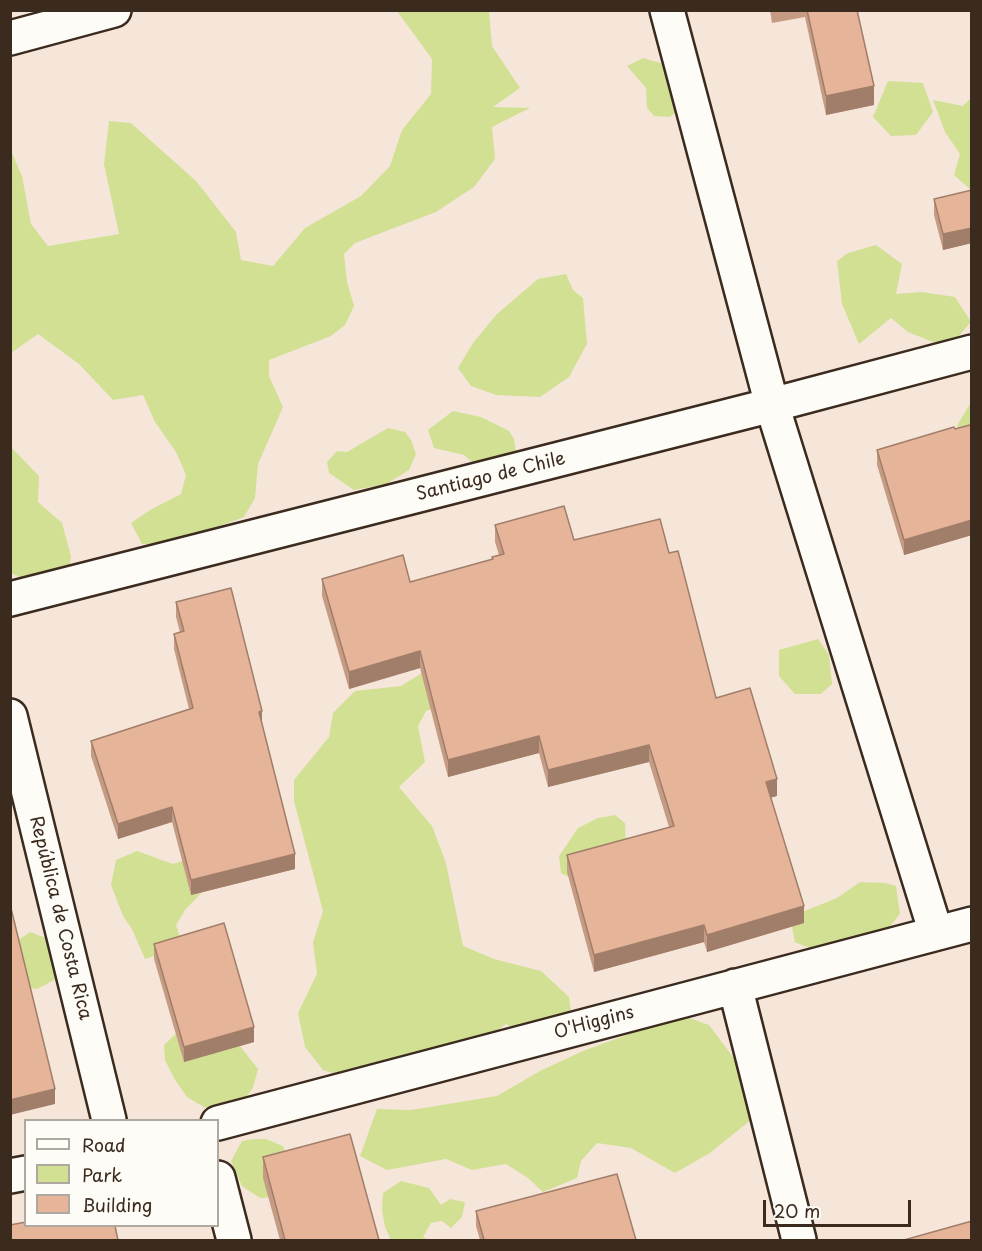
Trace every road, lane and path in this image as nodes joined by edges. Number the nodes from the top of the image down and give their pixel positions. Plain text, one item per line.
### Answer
1 (114, 10) edge
2 (667, 10) edge
3 (10, 38) edge
4 (972, 352) edge
5 (772, 405) junction
6 (10, 599) edge
7 (10, 716) edge
8 (972, 924) edge
9 (936, 933) junction
10 (735, 986) junction
11 (109, 1119) edge
12 (219, 1123) edge
13 (219, 1182) edge
14 (234, 1240) edge
15 (799, 1240) edge

1 - 3 street
2 - 5 street
4 - 5 street, Santiago de Chile
5 - 6 street, Santiago de Chile
5 - 9 street
7 - 11 street, República de Costa Rica
8 - 9 street, O'Higgins
9 - 10 street, O'Higgins
10 - 12 street, O'Higgins
10 - 15 street
13 - 14 street

